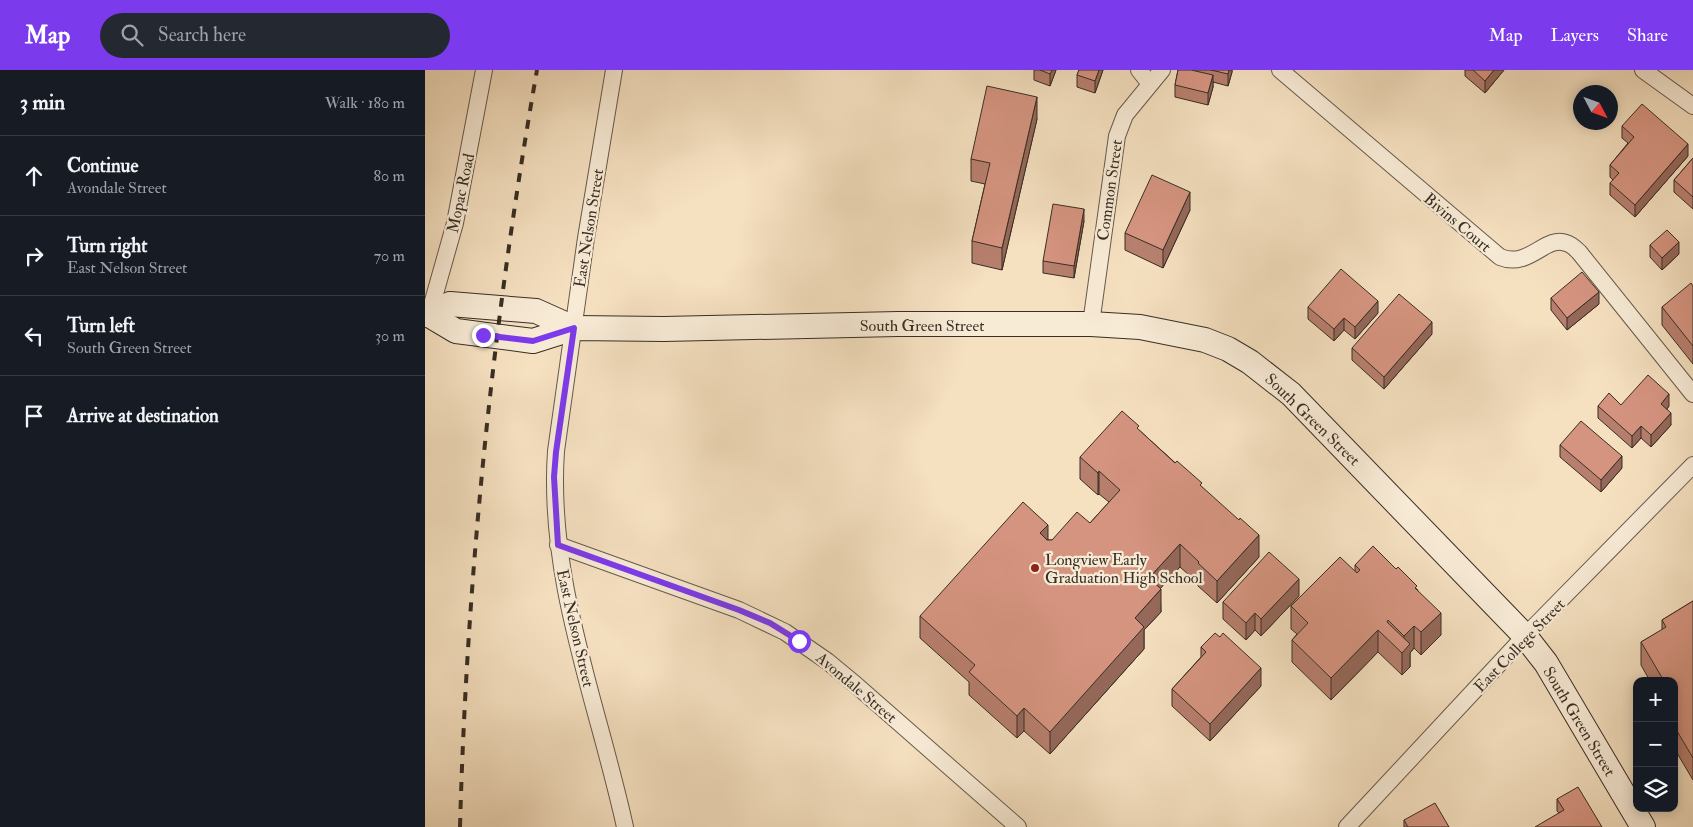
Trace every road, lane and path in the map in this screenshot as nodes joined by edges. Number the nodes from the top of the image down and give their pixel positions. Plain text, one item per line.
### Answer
1 (484, 70) edge
2 (614, 70) edge
3 (1139, 70) edge
4 (1162, 70) edge
5 (1280, 70) edge
6 (1643, 70) edge
7 (1151, 84) junction
8 (1693, 106) edge
9 (427, 315) edge
10 (1091, 324) junction
11 (574, 328) junction
12 (1693, 394) edge
13 (1693, 465) edge
14 (558, 545) junction
15 (1525, 636) junction
16 (625, 827) edge
17 (1019, 827) edge
18 (1347, 827) edge
19 (1643, 827) edge

1 - 9 street, Mopac Road
2 - 11 street, East Nelson Street
3 - 7 street
4 - 7 street, Common Street
5 - 12 street, Bivins Court
6 - 8 street
7 - 10 street, Common Street
9 - 11 street, South Green Street
10 - 11 street, South Green Street
10 - 15 street, South Green Street
11 - 14 street, East Nelson Street
13 - 15 street, East College Street
14 - 16 street, East Nelson Street
14 - 17 street, Avondale Street
15 - 18 street, East College Street
15 - 19 street, South Green Street

